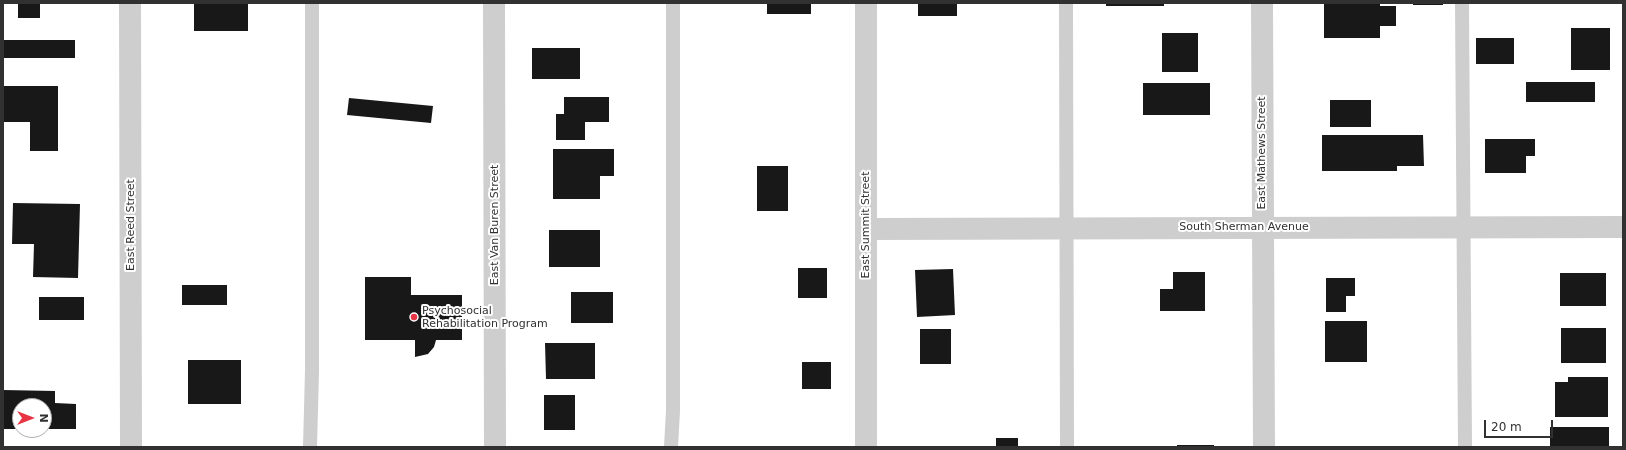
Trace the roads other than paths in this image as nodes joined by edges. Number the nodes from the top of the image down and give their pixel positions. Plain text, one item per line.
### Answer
1 (130, 3) edge
2 (312, 3) edge
3 (494, 3) edge
4 (673, 3) edge
5 (866, 3) edge
6 (1066, 3) edge
7 (1262, 3) edge
8 (1462, 3) edge
9 (1262, 227) junction
10 (1463, 227) junction
11 (1623, 227) edge
12 (1065, 228) junction
13 (866, 229) junction
14 (131, 447) edge
15 (310, 447) edge
16 (495, 447) edge
17 (671, 447) edge
18 (866, 447) edge
19 (1067, 447) edge
20 (1264, 447) edge
21 (1465, 447) edge

1 - 14 street, East Reed Street
2 - 15 lane
3 - 16 street, East Van Buren Street
4 - 17 lane
5 - 13 street, East Summit Street
6 - 12 lane
7 - 9 street, East Mathews Street
8 - 10 lane
9 - 10 street, South Sherman Avenue
9 - 12 street, South Sherman Avenue
9 - 20 street, East Mathews Street
10 - 11 street, South Sherman Avenue
10 - 21 lane
12 - 13 street, South Sherman Avenue
12 - 19 lane
13 - 18 street, East Summit Street

